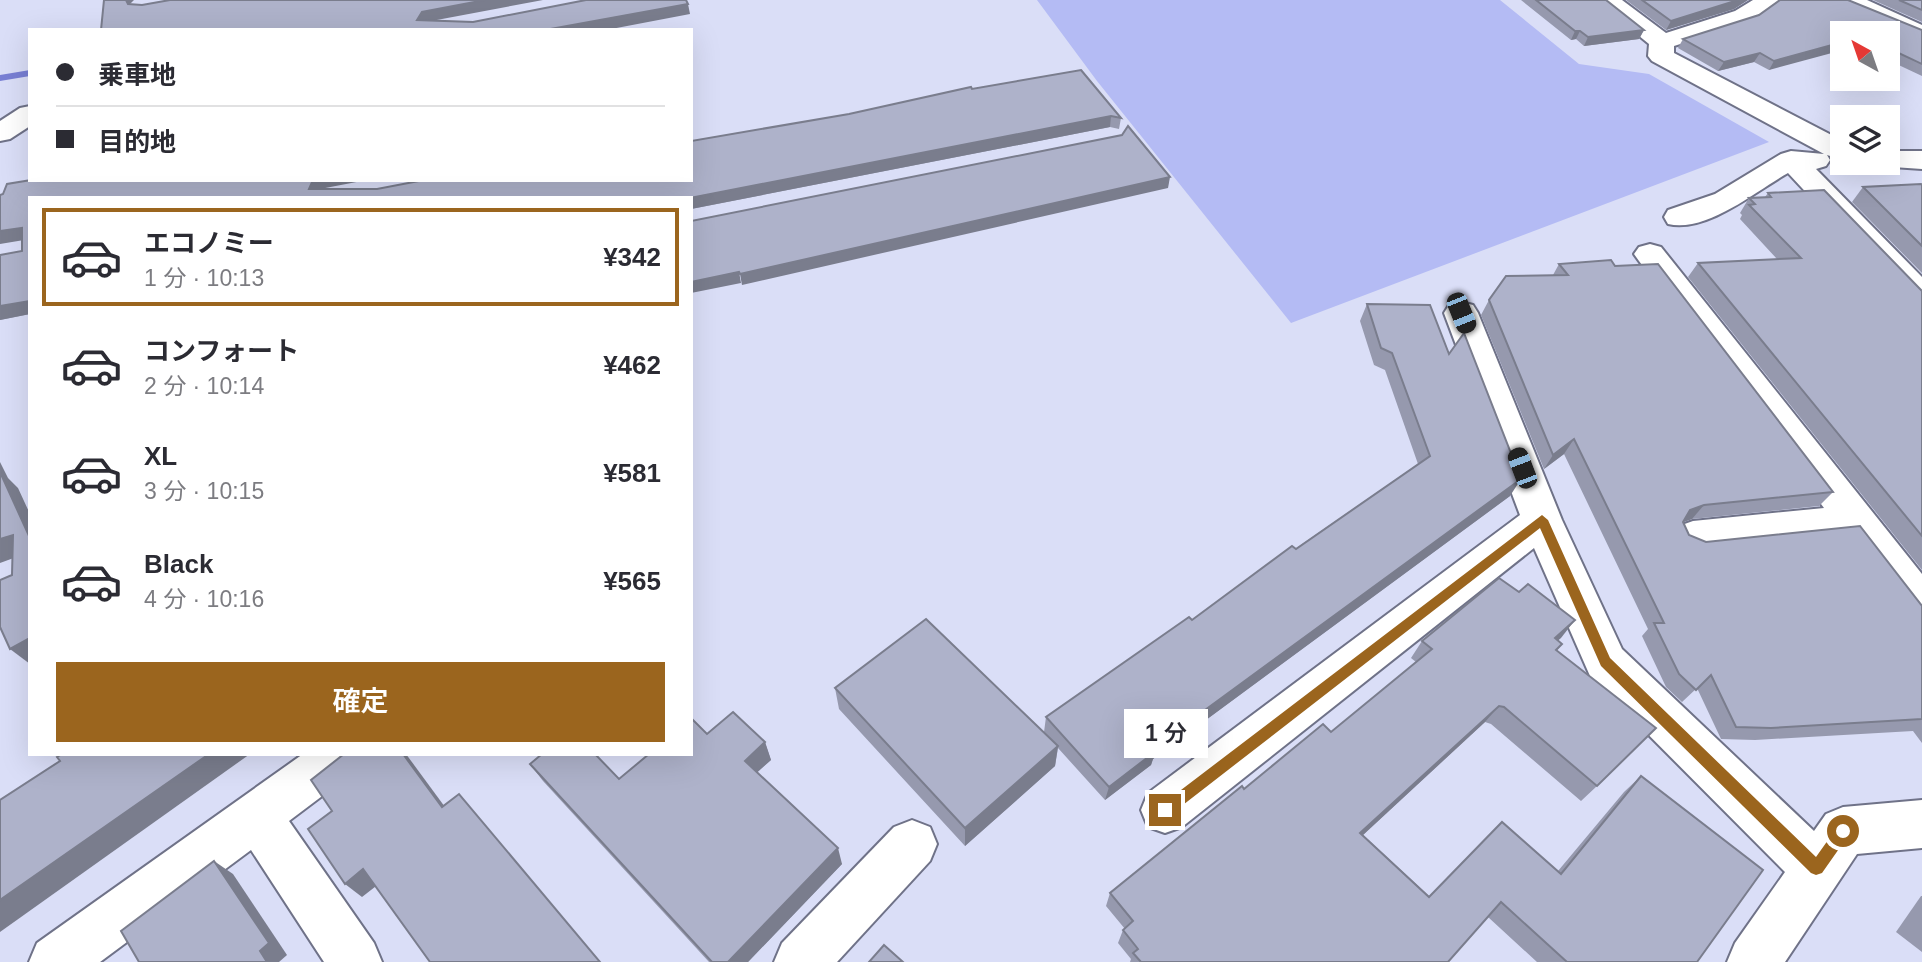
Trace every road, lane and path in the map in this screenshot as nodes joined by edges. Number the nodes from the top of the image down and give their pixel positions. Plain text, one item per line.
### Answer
1 (1607, 0) edge
2 (1770, 0) edge
3 (1849, 0) edge
4 (1922, 34) edge
5 (1662, 42) junction
6 (28, 115) edge
7 (0, 133) edge
8 (1830, 145) edge
9 (1791, 160) junction
10 (1830, 160) edge
11 (1900, 160) edge
12 (1922, 160) edge
13 (1679, 218) dead end
14 (1650, 254) dead end
15 (1922, 296) edge
16 (1461, 313) dead end
17 (1542, 520) junction
18 (1857, 520) junction
19 (1693, 537) edge
20 (1922, 605) edge
21 (338, 756) edge
22 (1165, 810) dead end
23 (257, 816) junction
24 (1922, 824) edge
25 (912, 844) dead end
26 (1816, 868) junction
27 (56, 962) edge
28 (355, 962) edge
29 (801, 962) edge
30 (1754, 962) edge

1 - 5 street
2 - 5 street
3 - 4 street
5 - 8 street
6 - 7 street
9 - 10 street
9 - 13 street
9 - 15 street
11 - 12 street
14 - 18 street
16 - 17 street
17 - 22 street
17 - 26 street
18 - 19 street
18 - 20 street
21 - 23 street
23 - 27 street
23 - 28 street
24 - 26 street
25 - 29 street
26 - 30 street

